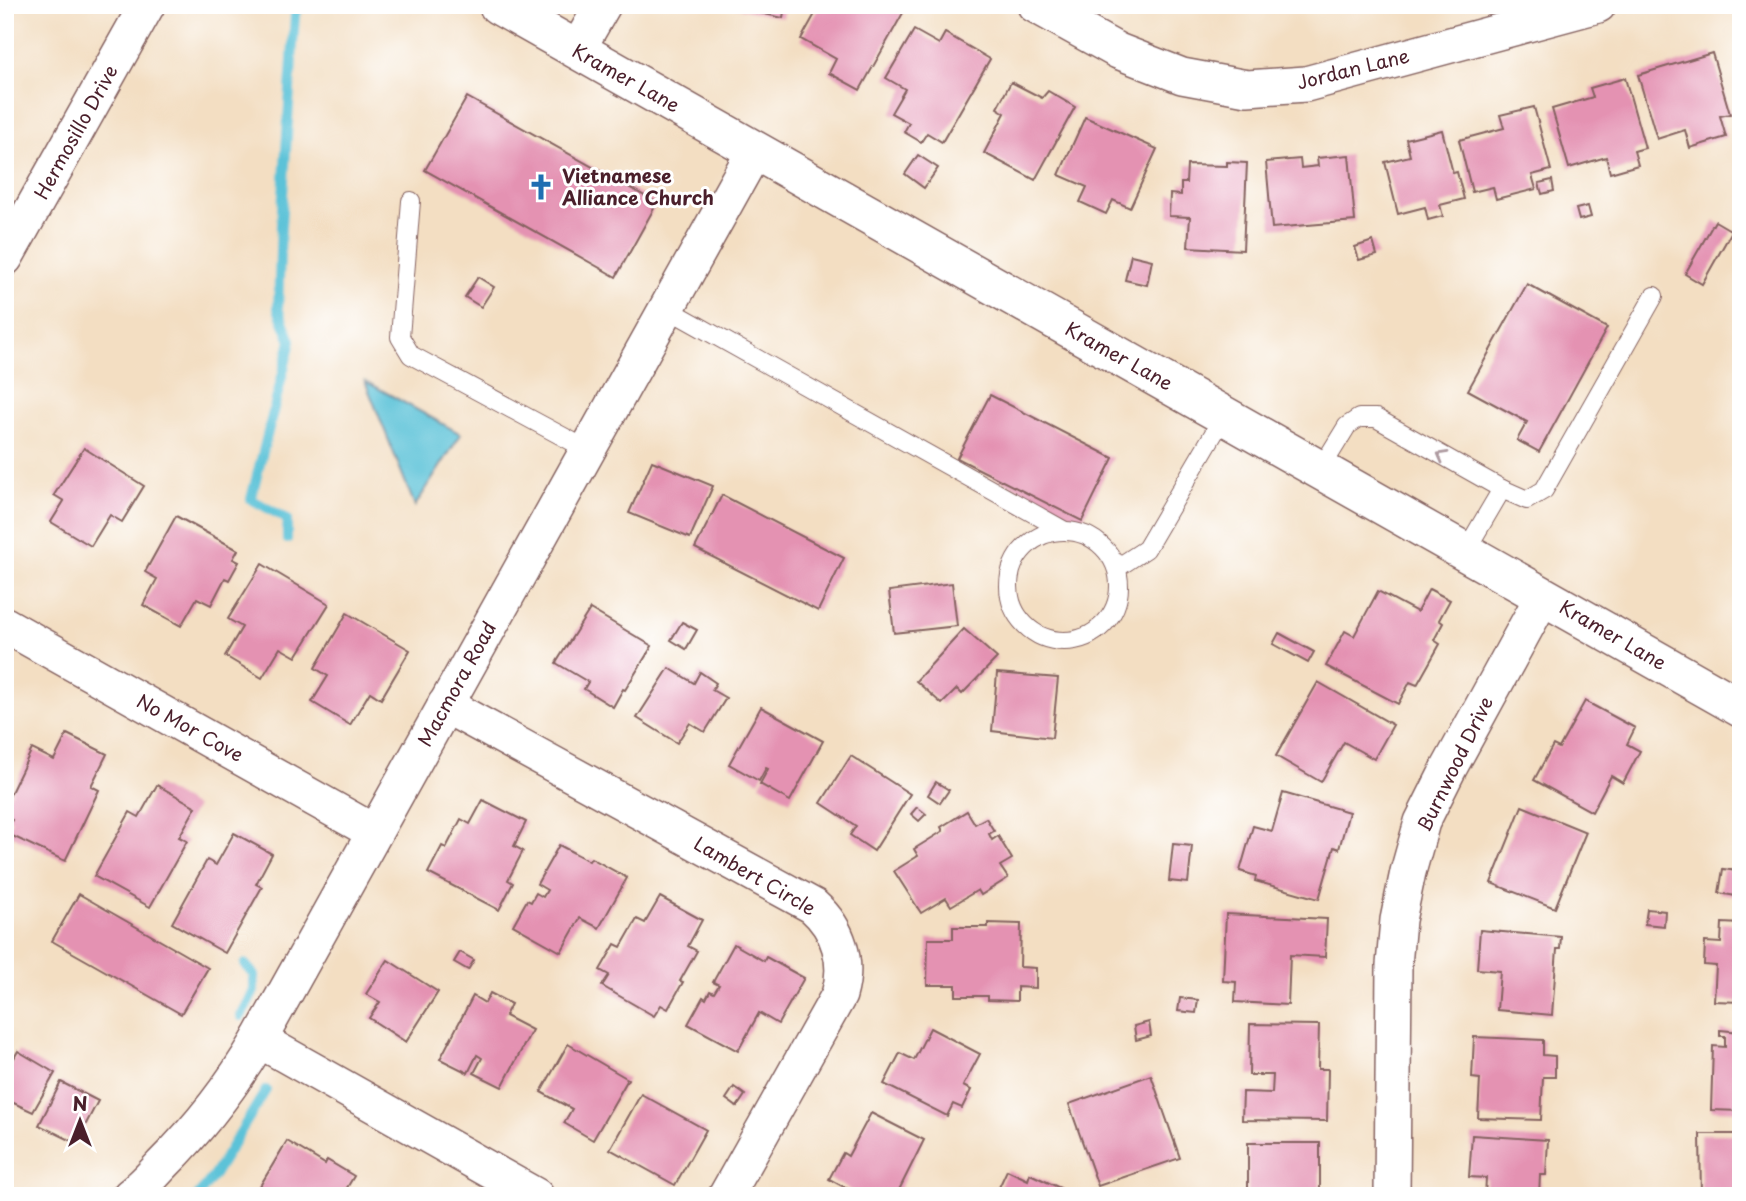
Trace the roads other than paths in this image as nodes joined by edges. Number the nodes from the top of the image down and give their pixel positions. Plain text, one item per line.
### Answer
1 (146, 5) edge
2 (498, 5) edge
3 (603, 5) edge
4 (1035, 5) edge
5 (1598, 5) edge
6 (577, 50) junction
7 (755, 150) junction
8 (411, 201) dead end
9 (5, 258) edge
10 (1654, 296) dead end
11 (668, 309) junction
12 (1224, 416) junction
13 (588, 450) junction
14 (1320, 470) junction
15 (1502, 489) junction
16 (1065, 531) junction
17 (1465, 552) junction
18 (1117, 568) junction
19 (1543, 596) junction
20 (5, 625) edge
21 (445, 705) junction
22 (1741, 708) edge
23 (374, 832) junction
24 (259, 1040) junction
25 (130, 1196) edge
26 (536, 1196) edge
27 (726, 1196) edge
28 (1392, 1196) edge

1 - 9 street, Hermosillo Drive
2 - 6 street, Kramer Lane
3 - 6 street
4 - 5 street, Jordan Lane
6 - 7 street, Kramer Lane
7 - 11 street, Macmora Road
7 - 12 street, Kramer Lane
8 - 13 lane
10 - 15 lane
11 - 13 street, Macmora Road
11 - 16 lane
12 - 14 street, Kramer Lane
12 - 18 lane
13 - 21 street, Macmora Road
15 -> 14 lane
14 - 17 street, Kramer Lane
15 - 17 lane
16 - 18 lane
16 - 18 lane
17 - 19 street, Kramer Lane
19 - 22 street, Kramer Lane
19 - 28 street, Burnwood Drive
20 - 23 street, No Mor Cove
21 - 23 street, Macmora Road
21 - 27 street, Lambert Circle
23 - 24 street, Macmora Road
24 - 25 street, Macmora Road
24 - 26 street

